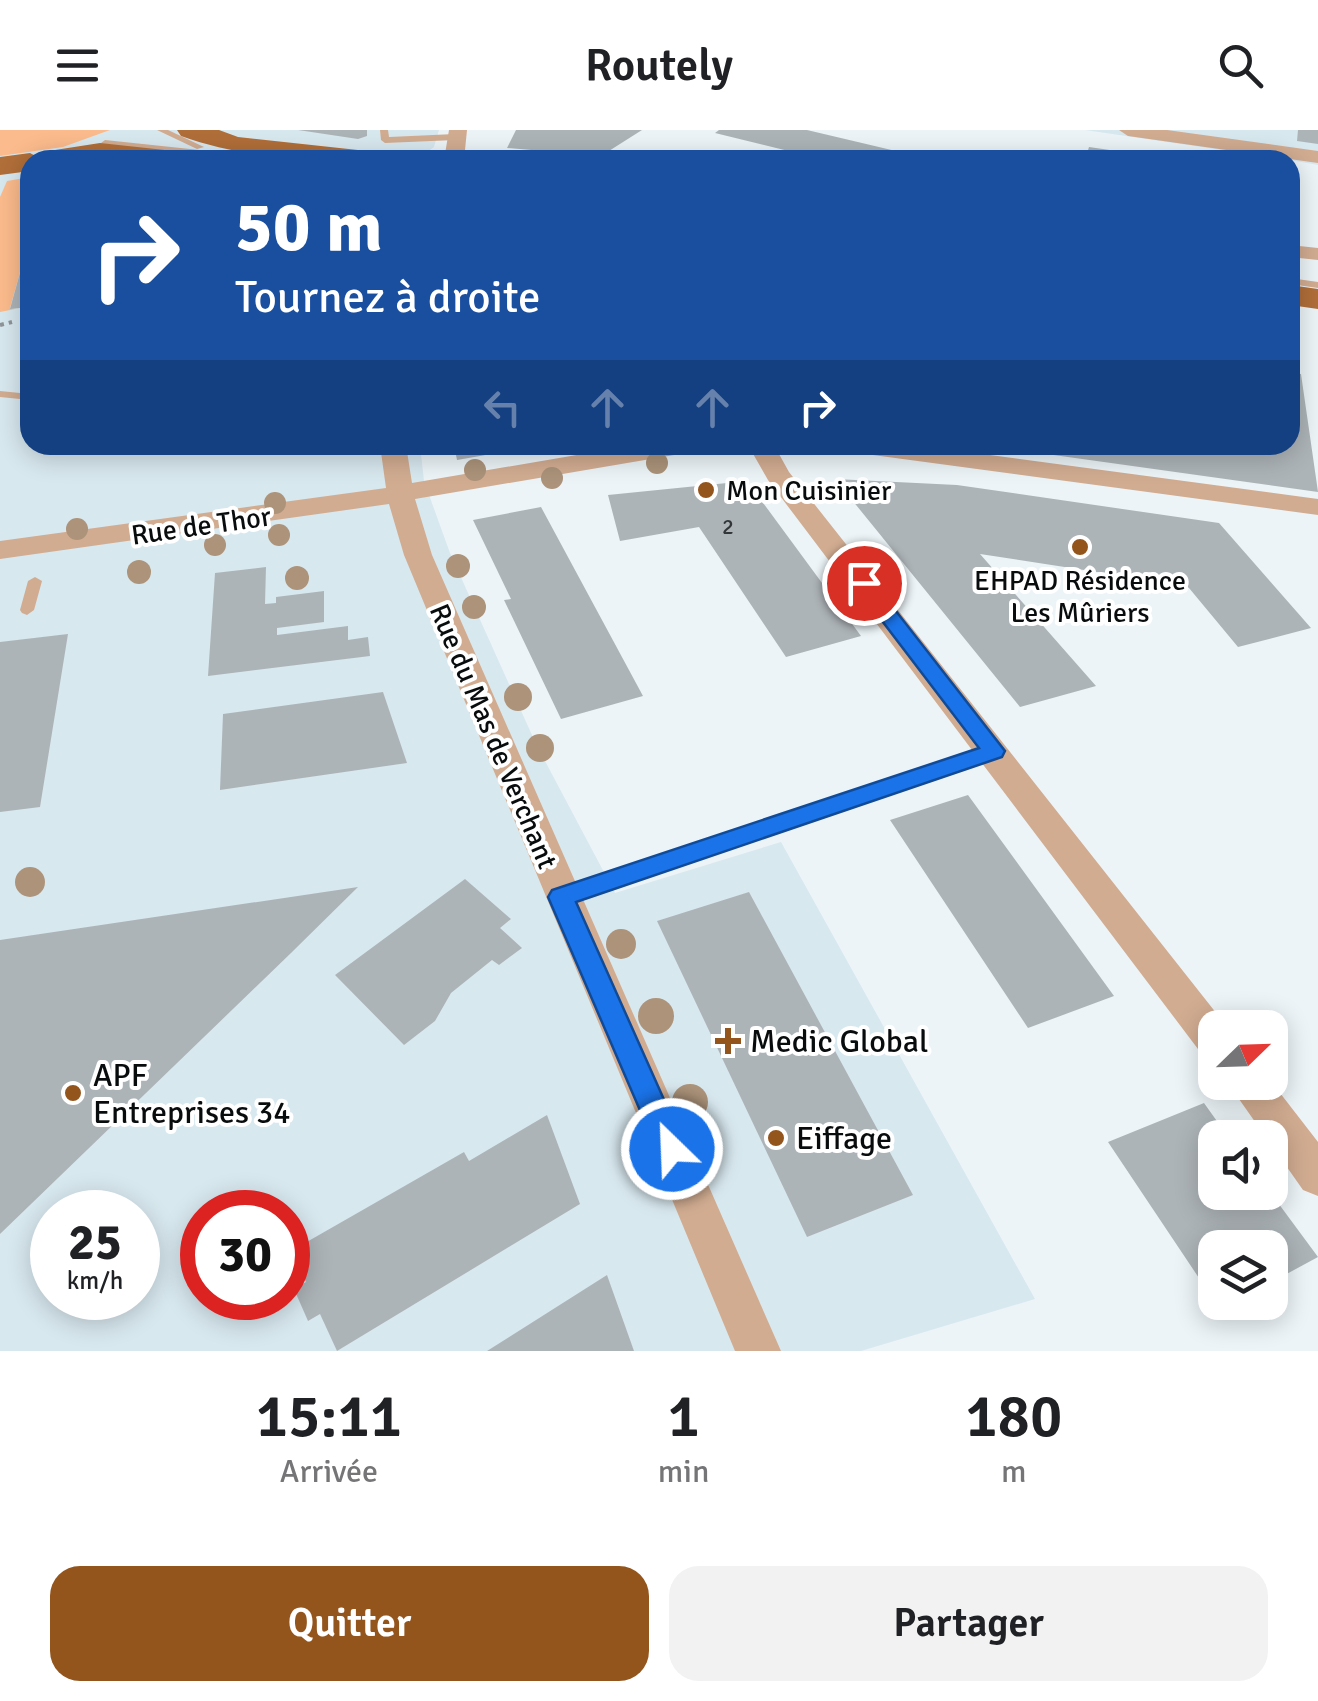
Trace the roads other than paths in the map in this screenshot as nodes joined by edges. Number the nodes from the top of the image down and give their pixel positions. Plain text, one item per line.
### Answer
1 (134, 130) edge
2 (161, 130) edge
3 (191, 130) edge
4 (384, 130) edge
5 (1128, 130) edge
6 (457, 134) edge
7 (105, 144) junction
8 (84, 150) edge
9 (175, 150) edge
10 (212, 150) edge
11 (279, 150) edge
12 (1269, 150) edge
13 (394, 455) edge
14 (620, 455) edge
15 (767, 455) edge
16 (932, 455) edge
17 (400, 495) junction
18 (1318, 507) edge
19 (0, 550) edge
20 (35, 582) dead end
21 (27, 610) dead end
22 (994, 751) junction
23 (561, 897) junction
24 (1198, 1019) edge
25 (1261, 1100) edge
26 (1318, 1176) edge
27 (758, 1351) edge

1 - 7 main road
2 - 10 lane
3 - 11 main road
4 - 6 lane
5 - 12 street
7 - 8 main road
7 - 9 lane
13 - 17 street, Rue du Mas de Verchant
14 - 17 street, Rue de Thor
15 - 22 street
16 - 18 street
17 - 19 street, Rue de Thor
17 - 23 street, Rue du Mas de Verchant
20 - 21 lane
22 - 23 lane
22 - 24 street
23 - 27 street, Rue du Mas de Verchant
25 - 26 street

